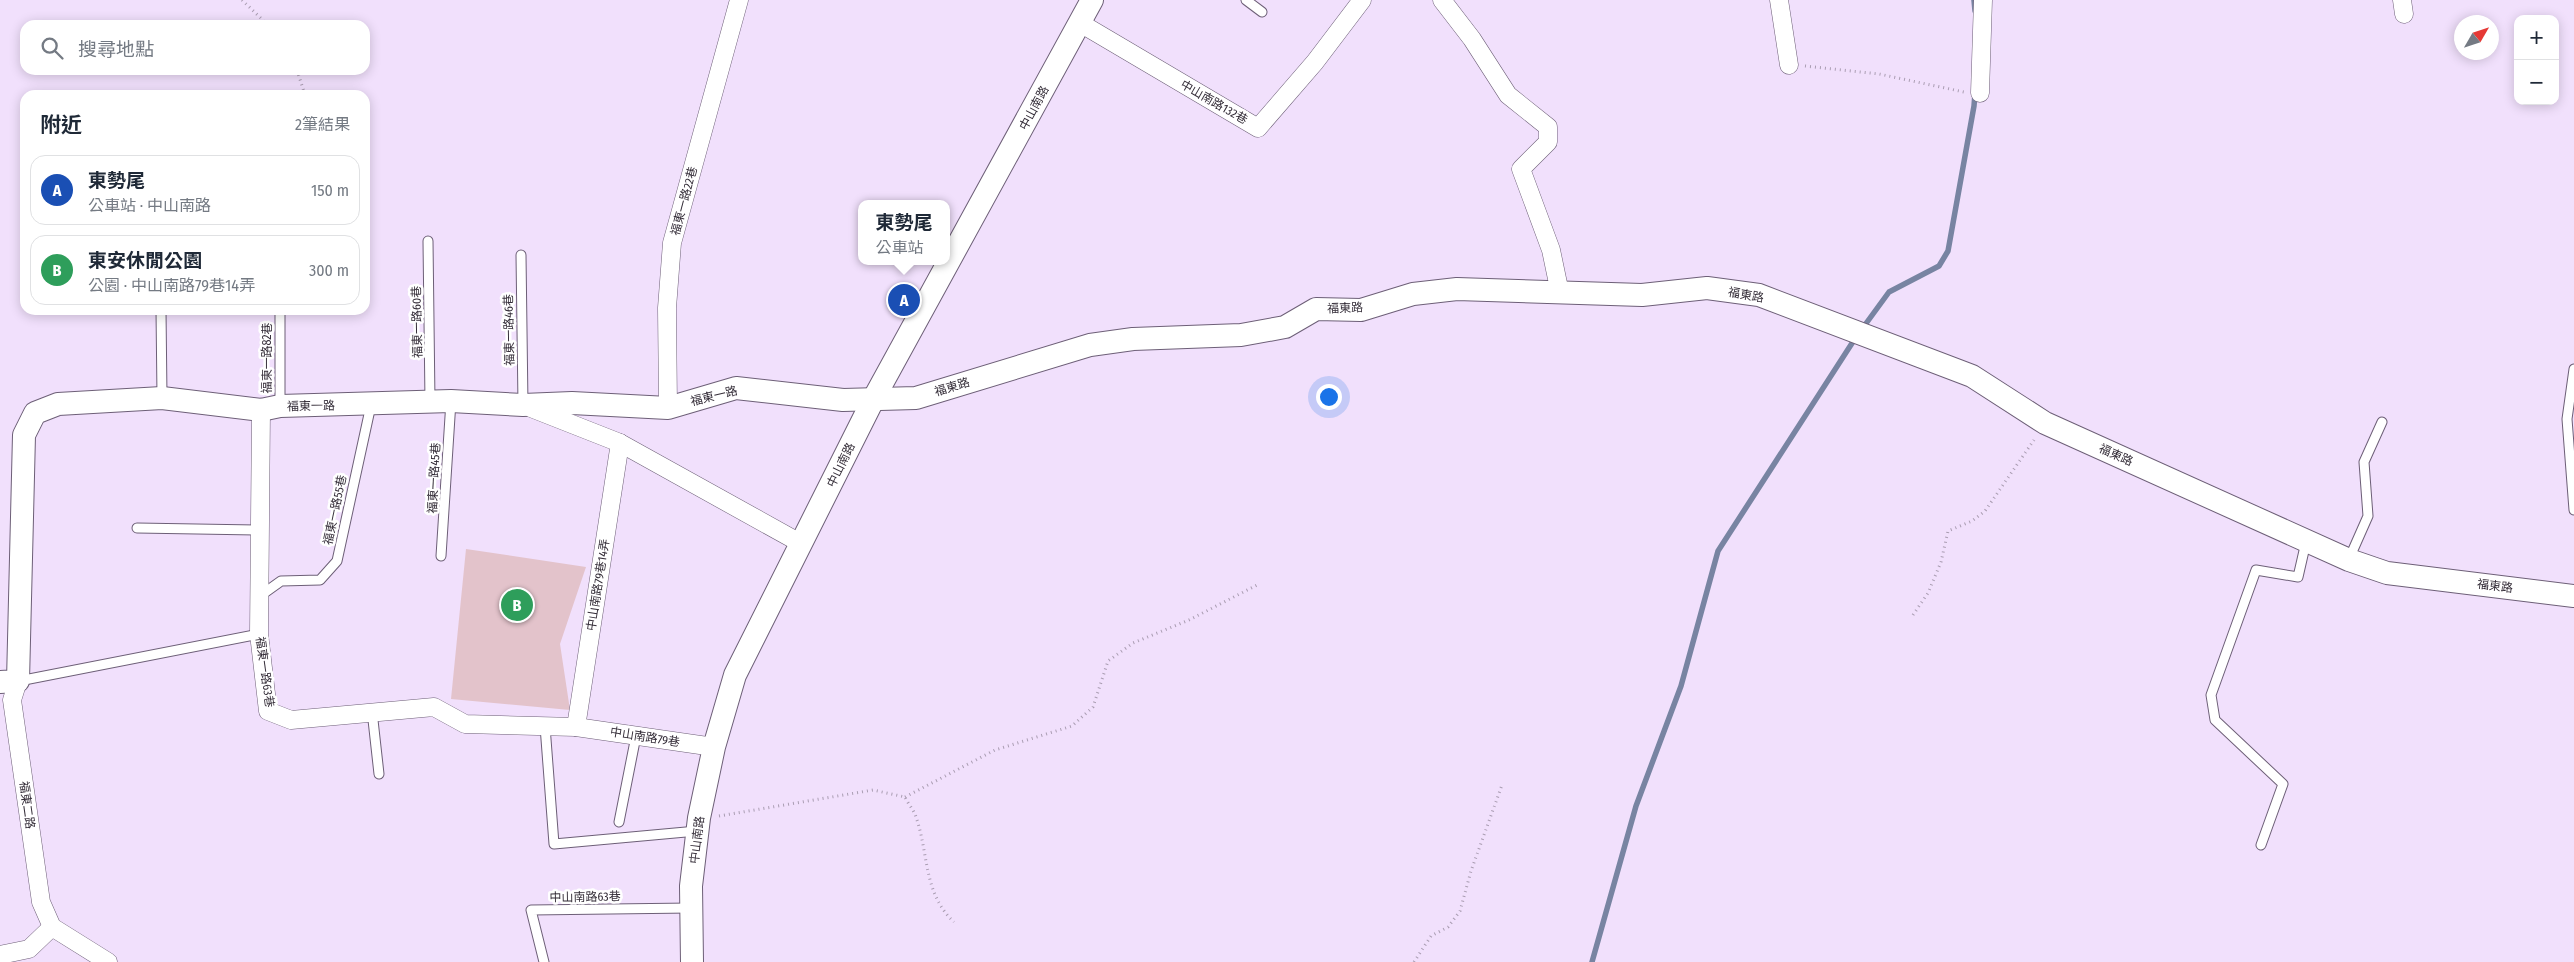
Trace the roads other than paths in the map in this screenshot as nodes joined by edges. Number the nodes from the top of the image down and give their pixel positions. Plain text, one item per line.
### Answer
1 (739, 0) edge
2 (1092, 0) edge
3 (1246, 0) edge
4 (1362, 0) edge
5 (1442, 0) edge
6 (1779, 0) edge
7 (1983, 0) edge
8 (1262, 12) dead end
9 (1080, 24) junction
10 (1789, 65) road end
11 (1980, 93) dead end
12 (428, 241) dead end
13 (521, 256) dead end
14 (950, 260) edge
15 (947, 265) edge
16 (1560, 293) junction
17 (161, 315) edge
18 (279, 315) edge
19 (2574, 369) edge
20 (162, 398) junction
21 (874, 398) junction
22 (440, 401) junction
23 (371, 405) junction
24 (523, 405) junction
25 (270, 408) junction
26 (668, 408) junction
27 (2382, 422) dead end
28 (620, 443) junction
29 (2574, 510) edge
30 (136, 528) dead end
31 (260, 530) junction
32 (2306, 540) junction
33 (802, 544) junction
34 (442, 556) dead end
35 (2349, 560) junction
36 (260, 596) junction
37 (2574, 596) edge
38 (259, 634) junction
39 (9, 682) edge
40 (372, 711) junction
41 (545, 726) junction
42 (576, 727) junction
43 (636, 736) junction
44 (714, 747) junction
45 (379, 774) dead end
46 (619, 822) dead end
47 (698, 825) junction
48 (2261, 845) dead end
49 (692, 908) junction
50 (52, 927) junction
51 (0, 955) edge
52 (108, 962) edge
53 (544, 962) edge
54 (692, 962) edge

1 - 26 street, 福東一路22巷
2 - 9 street, 中山南路
3 - 8 lane
4 - 9 street, 中山南路132巷
5 - 16 street
6 - 10 street
7 - 11 street
9 - 14 street, 中山南路
12 - 22 lane, 福東一路60巷
13 - 24 lane, 福東一路46巷
15 - 21 street, 中山南路
16 - 21 street, 福東路
16 - 32 street, 福東路
17 - 20 lane
18 - 25 lane, 福東一路82巷
19 - 29 lane
20 - 25 street, 福東一路
20 - 39 street, 福東一路
21 - 26 street, 福東一路
21 - 33 street, 中山南路
22 - 23 street, 福東一路
22 - 24 street, 福東一路
22 - 34 lane, 福東一路45巷
23 - 25 street, 福東一路
23 - 36 lane, 福東一路55巷
24 - 26 street, 福東一路
24 - 28 street
25 - 31 street, 福東一路63巷
27 - 35 lane
28 - 33 street
28 - 42 street, 中山南路79巷14弄
30 - 31 lane
31 - 36 street, 福東一路63巷
32 - 35 street, 福東路
32 - 48 lane
33 - 44 street, 中山南路
35 - 37 street, 福東路
36 - 38 street, 福東一路63巷
38 - 39 lane
38 - 40 street, 福東一路63巷
39 - 50 street, 福東二路
40 - 41 street, 福東一路63巷
40 - 45 lane
41 - 42 street, 福東一路63巷
41 - 47 lane
42 - 43 street, 中山南路79巷
43 - 44 street, 中山南路79巷
43 - 46 lane
44 - 47 street, 中山南路
47 - 49 street, 中山南路
49 - 53 lane, 中山南路63巷
49 - 54 street, 中山南路
50 - 51 street
50 - 52 street

